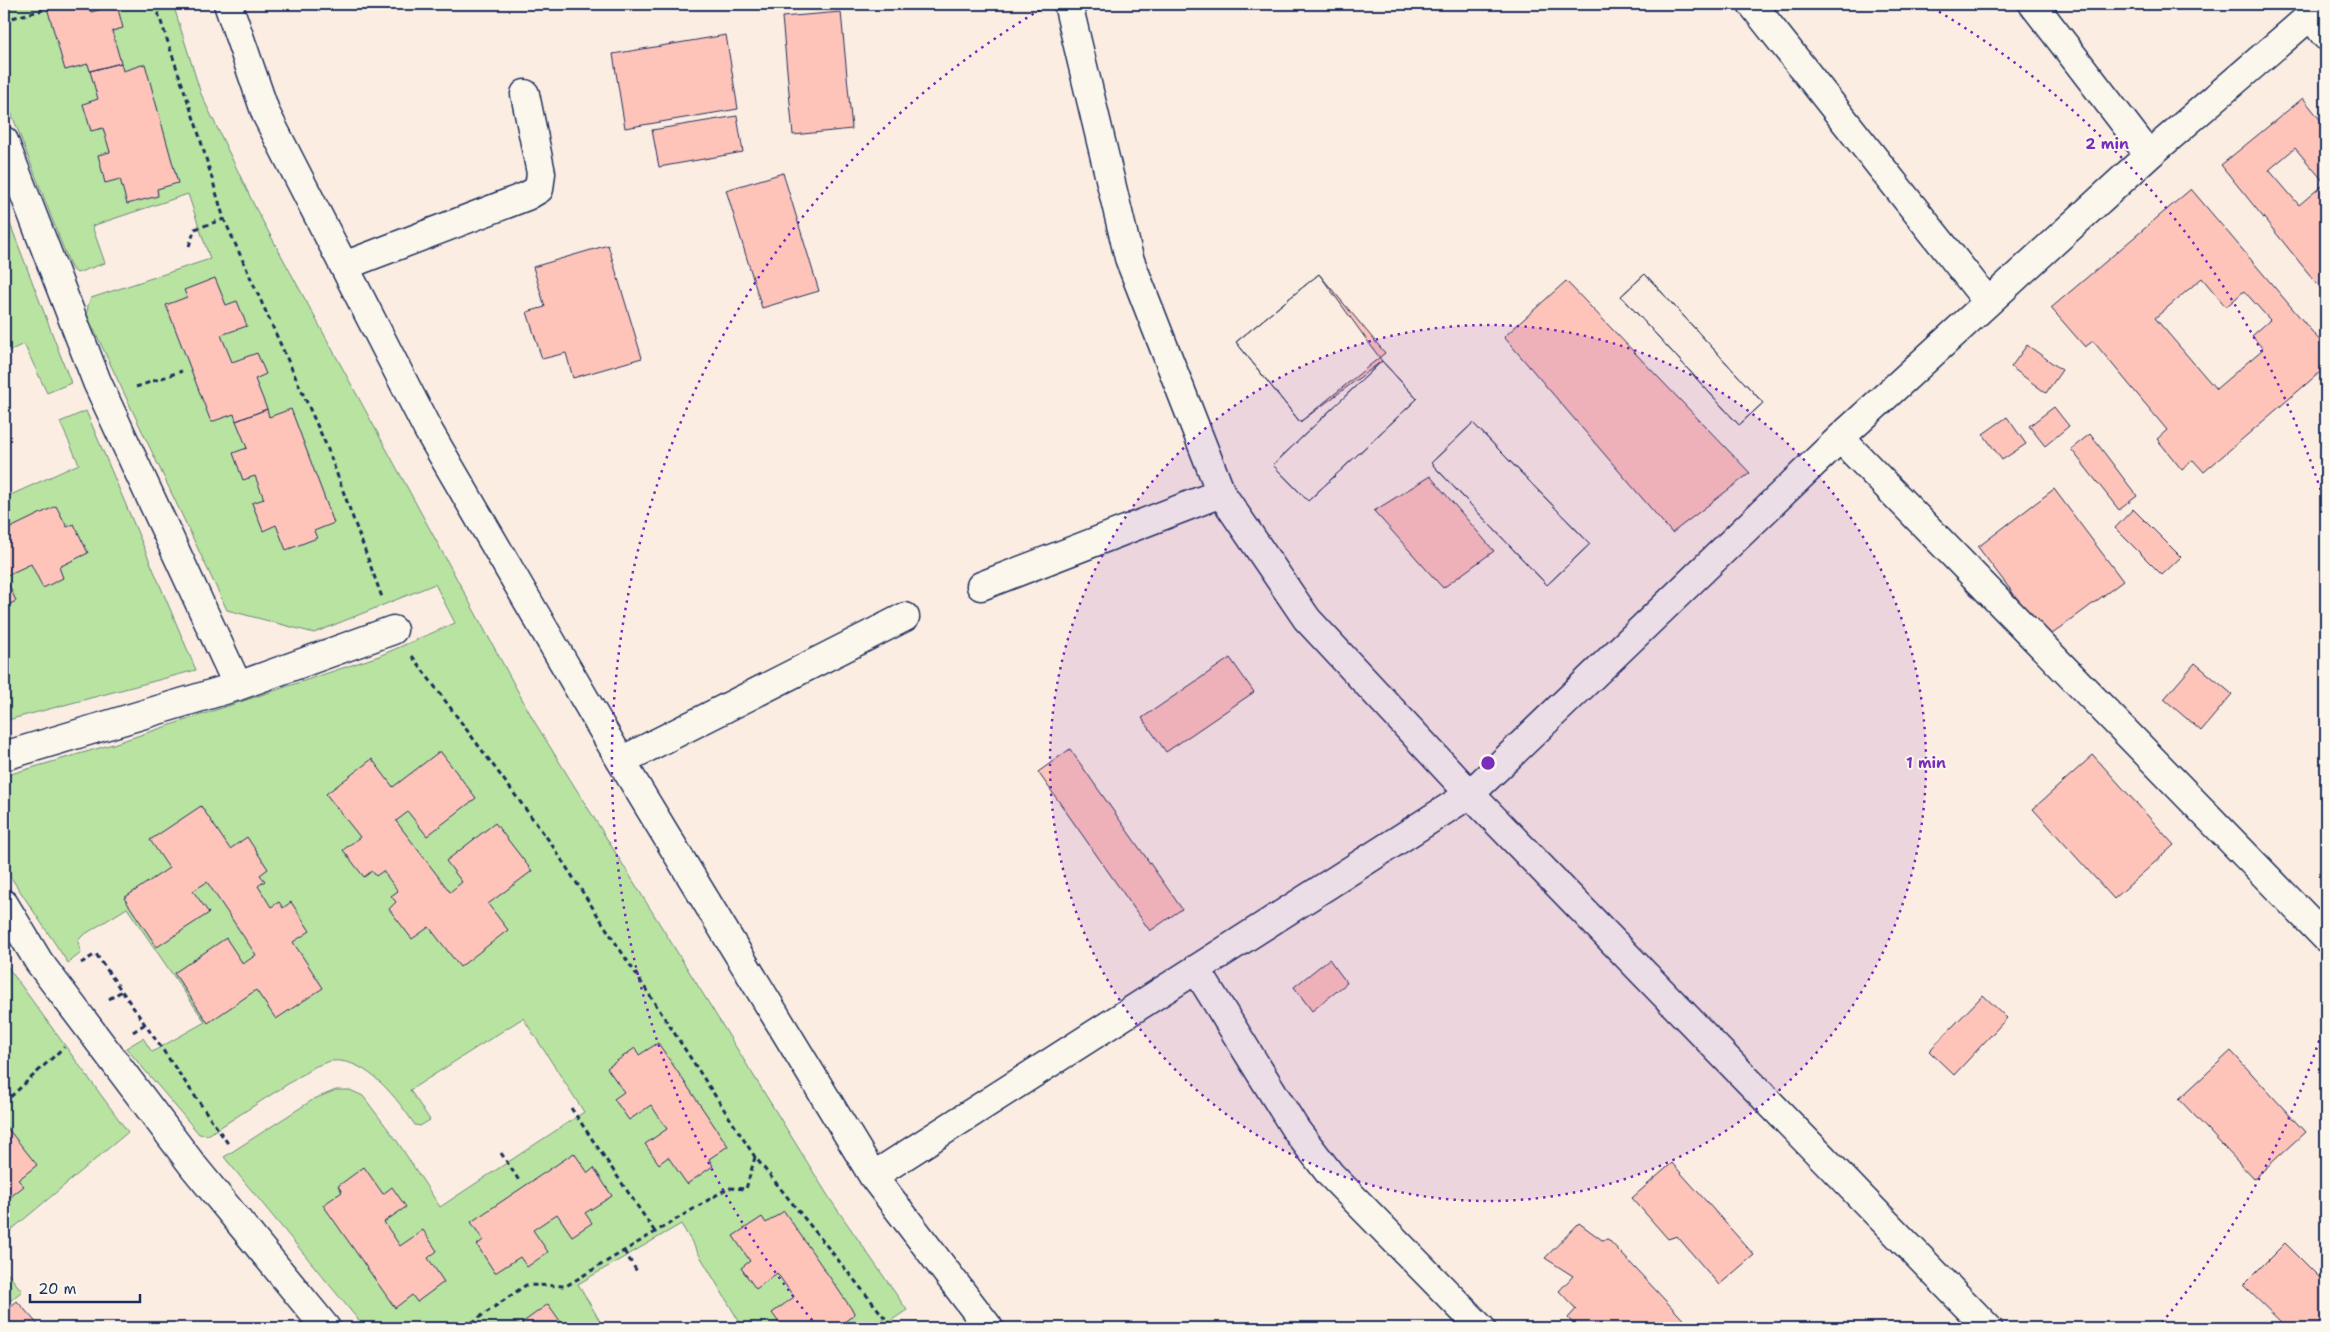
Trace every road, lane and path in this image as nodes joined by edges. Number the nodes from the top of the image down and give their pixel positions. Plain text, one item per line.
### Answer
1 (155, 4) edge
2 (228, 4) edge
3 (1068, 4) edge
4 (1752, 4) edge
5 (2033, 4) edge
6 (44, 10) dead end
7 (2320, 18) edge
8 (4, 20) edge
9 (525, 94) dead end
10 (4, 141) edge
11 (2149, 155) junction
12 (224, 219) junction
13 (189, 246) dead end
14 (344, 266) junction
15 (1988, 302) junction
16 (182, 371) dead end
17 (104, 397) junction
18 (1840, 438) junction
19 (1221, 493) junction
20 (981, 586) dead end
21 (905, 617) dead end
22 (393, 630) junction
23 (238, 686) junction
24 (4, 756) edge
25 (621, 760) junction
26 (1470, 794) junction
27 (4, 904) edge
28 (2326, 938) edge
29 (96, 954) dead end
30 (1196, 969) junction
31 (87, 1025) junction
32 (4, 1103) edge
33 (571, 1108) dead end
34 (229, 1145) dead end
35 (501, 1153) dead end
36 (755, 1157) junction
37 (874, 1176) junction
38 (520, 1182) dead end
39 (655, 1232) junction
40 (624, 1251) junction
41 (638, 1272) dead end
42 (326, 1328) edge
43 (464, 1328) edge
44 (893, 1328) edge
45 (989, 1328) edge
46 (1481, 1328) edge
47 (1988, 1328) edge

1 - 12 path
2 - 14 street
3 - 19 street
4 - 15 street
5 - 11 street
6 - 8 path
7 - 11 street
9 - 14 street
10 - 17 street
11 - 15 street
12 - 13 path
12 - 22 path
14 - 25 street
15 - 18 street
16 - 17 path
17 - 23 street
18 - 26 street
18 - 28 street
19 - 20 street
19 - 26 street
21 - 25 street
22 - 23 street
22 - 36 path
23 - 24 street
25 - 37 street
26 - 30 street
26 - 47 street
27 - 31 street
29 - 34 path
30 - 37 street
30 - 46 street
31 - 32 path
31 - 42 street
33 - 39 path
35 - 38 path
36 - 39 path
36 - 44 path
37 - 45 street
39 - 40 path
40 - 41 path
40 - 43 path

